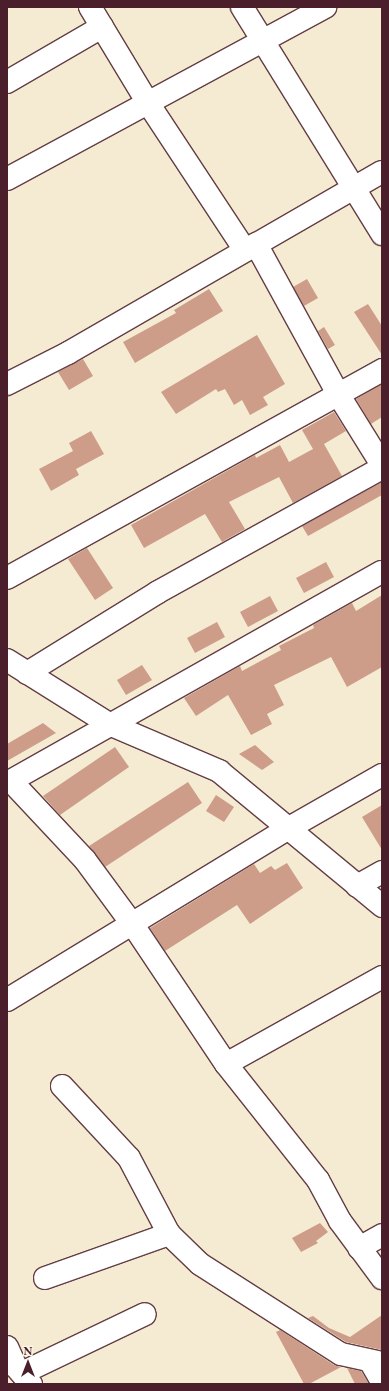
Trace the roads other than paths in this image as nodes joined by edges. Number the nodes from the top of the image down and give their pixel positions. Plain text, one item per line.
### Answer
1 (90, 7) edge
2 (242, 7) edge
3 (325, 7) edge
4 (102, 27) junction
5 (263, 41) junction
6 (7, 82) edge
7 (148, 103) junction
8 (382, 172) edge
9 (7, 179) edge
10 (354, 188) junction
11 (382, 234) edge
12 (251, 247) junction
13 (382, 370) edge
14 (7, 384) edge
15 (338, 394) junction
16 (382, 465) edge
17 (382, 468) edge
18 (382, 572) edge
19 (7, 578) edge
20 (7, 660) edge
21 (27, 673) junction
22 (109, 724) junction
23 (382, 775) edge
24 (9, 782) edge
25 (289, 828) junction
26 (382, 872) edge
27 (357, 886) junction
28 (382, 906) edge
29 (133, 925) junction
30 (382, 977) edge
31 (7, 1000) edge
32 (226, 1064) junction
33 (62, 1086) dead end
34 (169, 1234) junction
35 (382, 1235) edge
36 (359, 1248) junction
37 (45, 1278) dead end
38 (382, 1278) edge
39 (145, 1314) dead end
40 (7, 1347) edge
41 (376, 1362) edge
42 (19, 1374) edge
43 (382, 1382) edge

1 - 4 street
2 - 5 street
3 - 5 street
4 - 6 street
4 - 7 street
5 - 7 street
5 - 10 street
7 - 9 street
7 - 12 street
8 - 10 street
10 - 11 street
10 - 12 street
12 - 14 street
12 - 15 street
13 - 15 street
15 - 16 street
15 - 19 street
17 - 21 street
18 - 22 street
20 - 21 street
21 - 22 street
22 - 24 street
22 - 25 street
23 - 25 street
24 - 29 street
25 - 27 street
25 - 29 street
26 - 27 street
27 - 28 street
29 - 31 street
29 - 32 street
30 - 32 street
32 - 36 street
33 - 34 street
34 - 37 street
34 - 41 street
35 - 36 street
36 - 38 street
39 - 42 street
40 - 42 street
41 - 43 street

